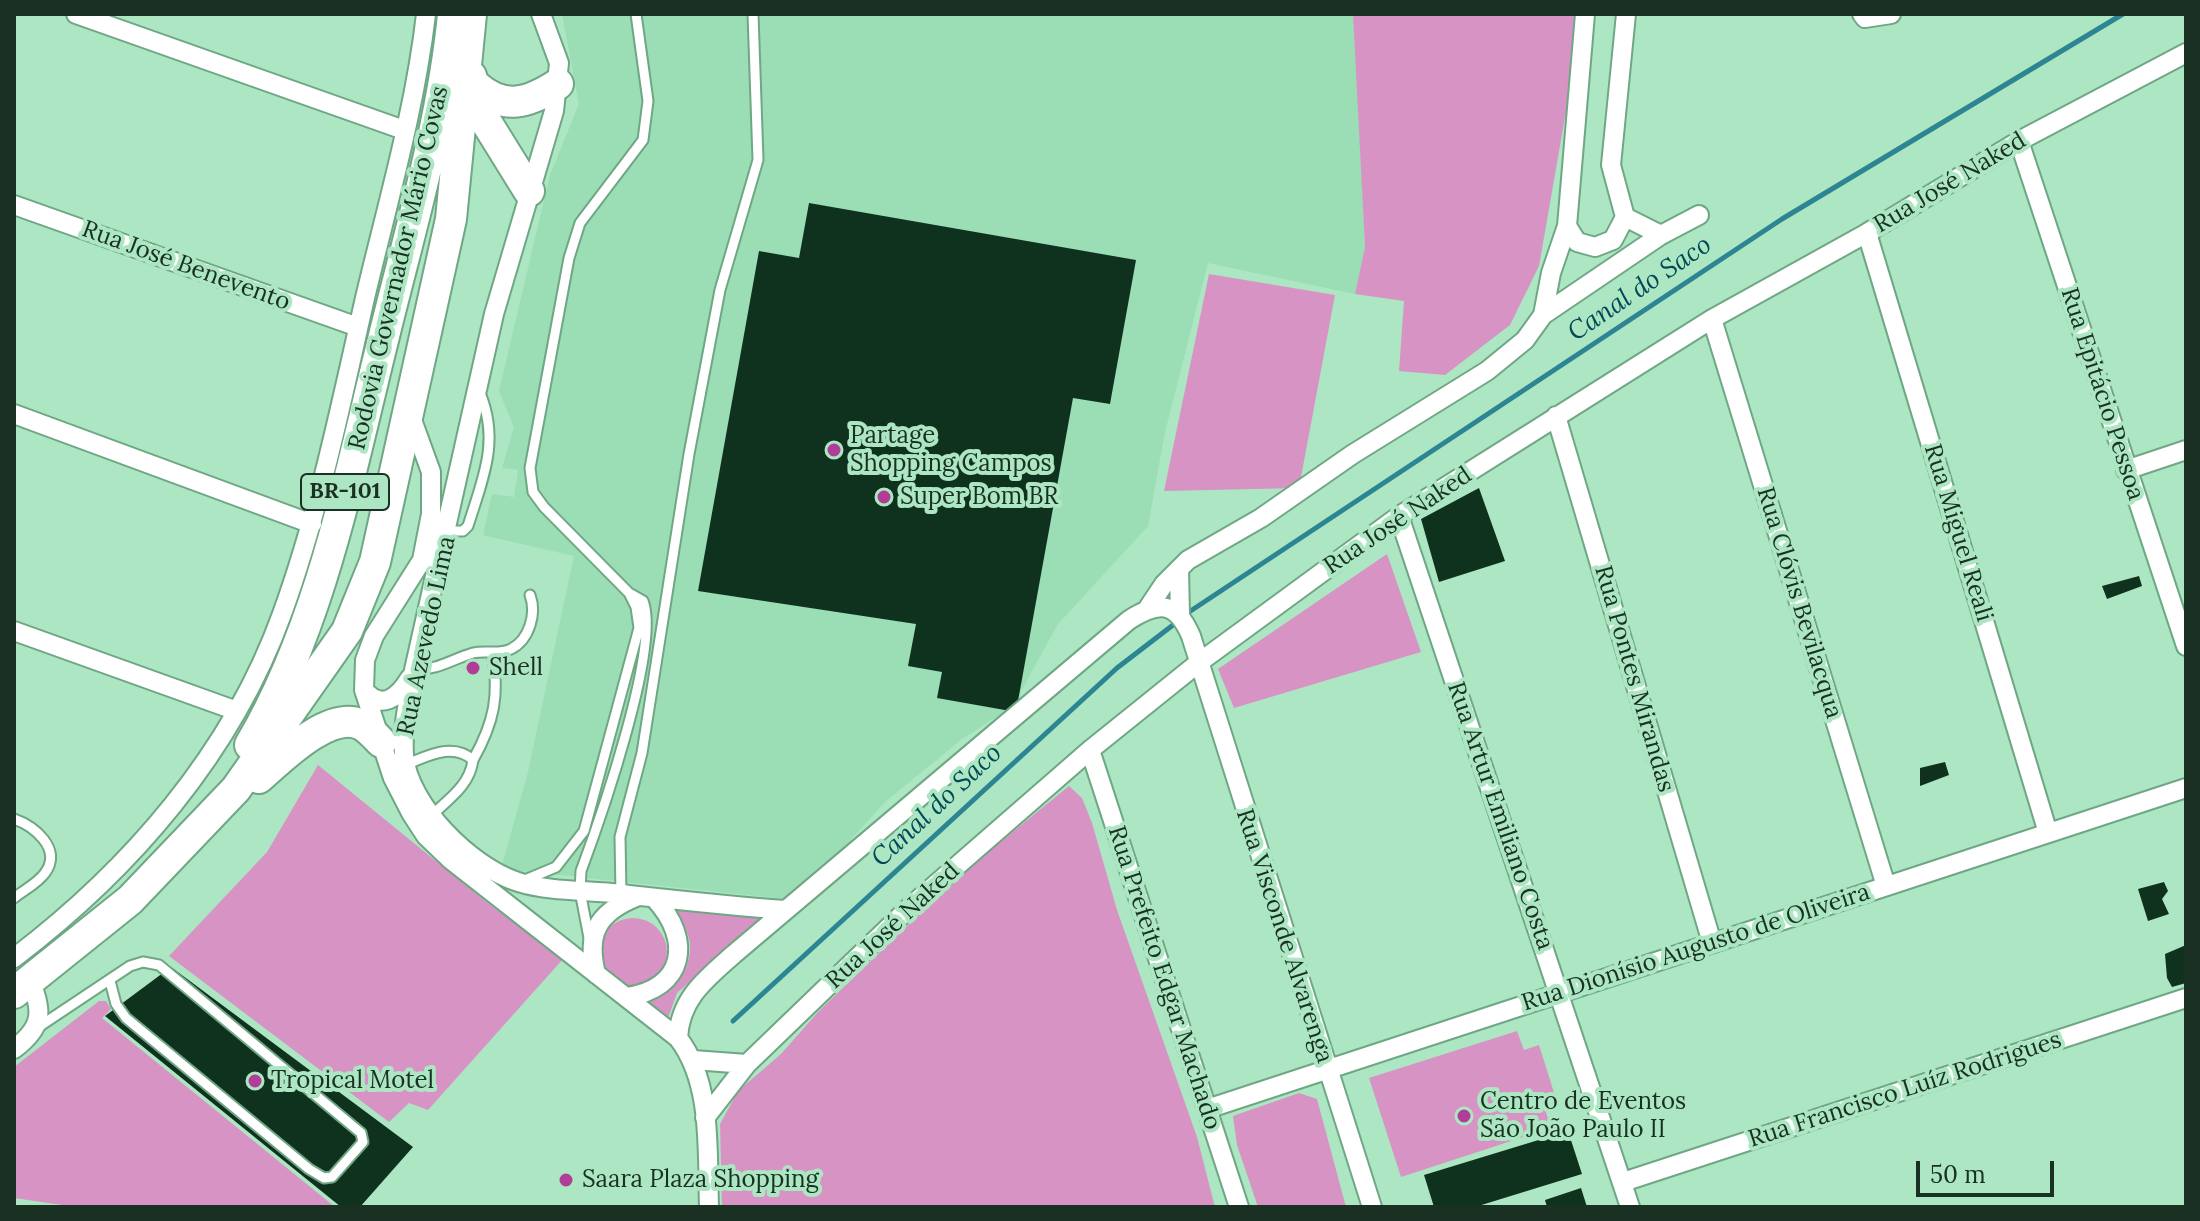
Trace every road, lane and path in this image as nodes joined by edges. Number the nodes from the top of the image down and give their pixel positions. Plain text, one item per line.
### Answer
1 (76, 14) edge
2 (426, 14) edge
3 (453, 14) edge
4 (471, 14) edge
5 (541, 14) edge
6 (636, 14) edge
7 (753, 14) edge
8 (1585, 14) edge
9 (1626, 14) edge
10 (1862, 14) edge
11 (1891, 14) edge
12 (2186, 53) edge
13 (472, 78) junction
14 (558, 84) junction
15 (404, 130) junction
16 (2019, 141) junction
17 (529, 191) junction
18 (14, 205) edge
19 (1699, 215) dead end
20 (1625, 217) junction
21 (1567, 226) junction
22 (1867, 233) junction
23 (1661, 235) junction
24 (409, 238) junction
25 (1543, 315) junction
26 (1712, 319) junction
27 (358, 327) junction
28 (14, 414) edge
29 (410, 414) junction
30 (1556, 416) junction
31 (2186, 450) edge
32 (2126, 470) junction
33 (1399, 516) junction
34 (312, 524) junction
35 (1179, 569) junction
36 (629, 593) junction
37 (530, 595) dead end
38 (1148, 608) junction
39 (1180, 614) junction
40 (14, 631) edge
41 (2186, 646) edge
42 (492, 652) junction
43 (1197, 664) junction
44 (414, 670) junction
45 (364, 690) junction
46 (237, 711) junction
47 (381, 742) junction
48 (1090, 750) junction
49 (473, 760) junction
50 (407, 764) junction
51 (2186, 788) edge
52 (432, 815) junction
53 (14, 819) edge
54 (202, 826) junction
55 (2048, 833) junction
56 (519, 882) junction
57 (1886, 886) junction
58 (580, 891) junction
59 (637, 897) junction
60 (14, 898) edge
61 (785, 910) junction
62 (590, 942) junction
63 (1712, 943) junction
64 (596, 974) junction
65 (19, 977) edge
66 (110, 981) junction
67 (1560, 991) junction
68 (626, 997) junction
69 (2186, 998) edge
70 (37, 1028) junction
71 (678, 1038) junction
72 (15, 1048) edge
73 (693, 1060) junction
74 (747, 1064) junction
75 (1327, 1072) junction
76 (1207, 1109) junction
77 (705, 1118) junction
78 (1623, 1182) junction
79 (709, 1207) edge
80 (1239, 1207) edge
81 (1372, 1207) edge
82 (1630, 1207) edge

1 - 15 street
2 - 15 street
3 - 24 highway, Rodovia Governador Mário Covas / BR-101
4 - 13 highway, Rodovia Governador Mário Covas / BR-101
5 - 14 street, Rua Azevedo Lima
6 - 36 lane
7 - 59 lane
8 - 21 street
9 - 20 street
10 - 11 street
12 - 16 street, Rua José Naked
13 - 14 highway
13 - 17 highway
13 - 29 highway, Rodovia Governador Mário Covas / BR-101
14 - 17 street, Rua Azevedo Lima
15 - 27 street
16 - 22 street, Rua José Naked
16 - 32 street, Rua Epitácio Pessoa
17 - 44 street, Rua Azevedo Lima
18 - 27 street, Rua José Benevento
19 - 23 street
20 - 21 street
20 - 23 street
21 - 25 street
22 - 26 street, Rua José Naked
22 - 55 street, Rua Miguel Reali
23 - 25 street
24 - 29 highway
24 - 54 highway, Rodovia Governador Mário Covas / BR-101
25 - 35 street
26 - 30 street, Rua José Naked
26 - 57 street, Rua Clóvis Bevilacqua
27 - 34 street
28 - 34 street
29 - 45 street, Rua Azevedo Lima
29 - 54 highway, Rodovia Governador Mário Covas / BR-101
30 - 33 street, Rua José Naked
30 - 63 street, Rua Pontes Mirandas
31 - 32 street
32 - 41 street, Rua Epitácio Pessoa
33 - 43 street, Rua José Naked
33 - 67 street, Rua Artur Emiliano Costa
34 - 46 street
35 - 38 street
35 - 39 street, Rua Visconde Alvarenga
36 - 56 lane
36 - 58 lane
37 - 42 lane
38 - 39 street
38 - 61 street
39 - 43 street, Rua Visconde Alvarenga
40 - 46 street
42 - 44 lane
42 - 49 lane
43 - 48 street, Rua José Naked
43 - 75 street, Rua Visconde Alvarenga
44 - 45 street
44 - 50 street, Rua Azevedo Lima
45 - 47 street, Rua Azevedo Lima
46 - 65 street
47 - 54 highway
47 - 64 street, Rua Azevedo Lima
48 - 74 street, Rua José Naked
48 - 76 street, Rua Prefeito Edgar Machado
49 - 50 lane
49 - 52 lane
50 - 52 street, Rua Azevedo Lima
51 - 55 street, Rua Dionísio Augusto de Oliveira
52 - 56 street, Rua Azevedo Lima
53 - 60 lane
54 - 65 highway, Rodovia Governador Mário Covas / BR-101
55 - 57 street, Rua Dionísio Augusto de Oliveira
56 - 58 street, Rua Azevedo Lima
57 - 63 street, Rua Dionísio Augusto de Oliveira
58 - 59 street, Rua Azevedo Lima
58 - 62 lane
59 - 61 street, Rua Azevedo Lima
59 - 62 street
59 - 68 street
61 - 71 street
62 - 64 street
63 - 67 street, Rua Dionísio Augusto de Oliveira
64 - 68 street, Rua Azevedo Lima
65 - 70 street
66 - 66 lane
66 - 70 lane
67 - 75 street, Rua Dionísio Augusto de Oliveira
67 - 78 street, Rua Artur Emiliano Costa
68 - 71 street, Rua Azevedo Lima
69 - 78 street, Rua Francisco Luíz Rodrigues
70 - 72 street
71 - 73 street, Rua Azevedo Lima
73 - 74 street
73 - 77 street, Rua Azevedo Lima
74 - 77 street, Rua José Naked
75 - 76 street, Rua Dionísio Augusto de Oliveira
75 - 81 street, Rua Visconde Alvarenga
76 - 80 street, Rua Prefeito Edgar Machado
77 - 79 street, Rua Azevedo Lima
78 - 82 street, Rua Artur Emiliano Costa

